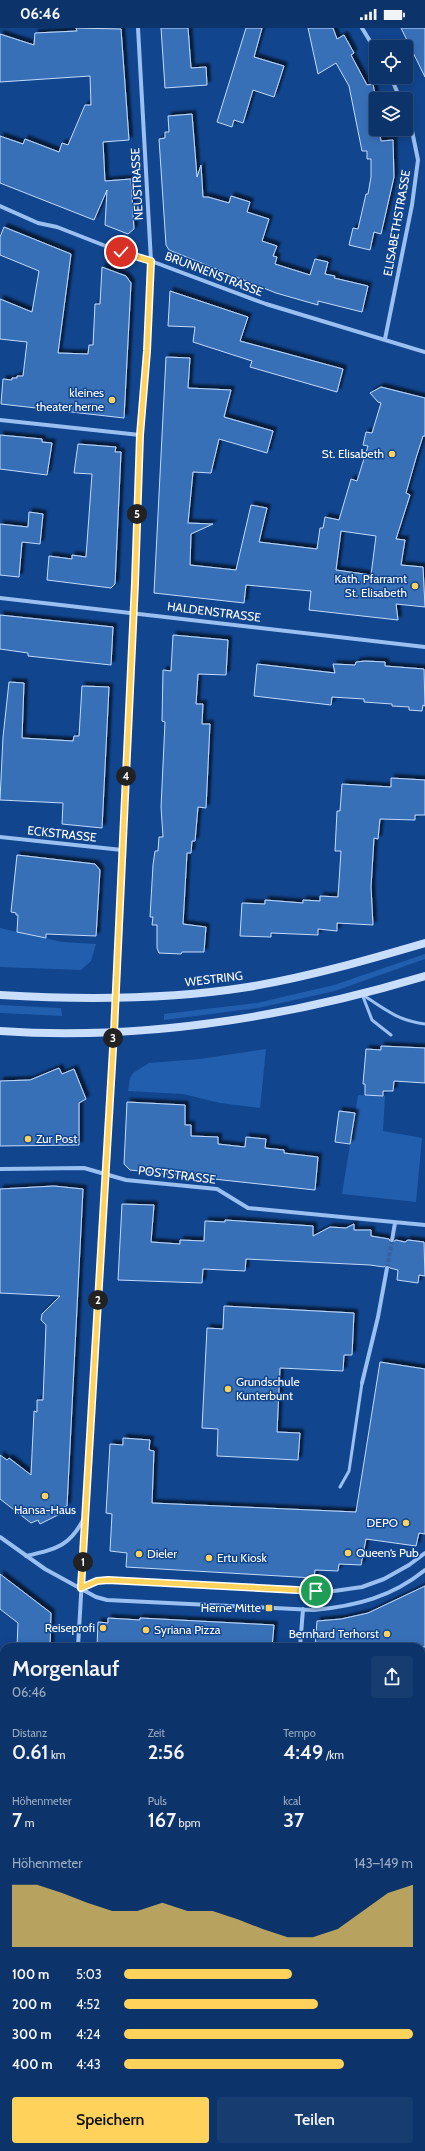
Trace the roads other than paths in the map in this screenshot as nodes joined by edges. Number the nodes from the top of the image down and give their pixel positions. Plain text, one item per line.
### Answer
1 (138, 28) edge
2 (362, 28) edge
3 (369, 40) edge
4 (413, 136) edge
5 (0, 206) edge
6 (151, 261) junction
7 (385, 339) junction
8 (425, 352) edge
9 (0, 420) edge
10 (140, 435) junction
11 (0, 598) edge
12 (134, 613) junction
13 (425, 647) edge
14 (0, 837) edge
15 (122, 850) junction
16 (425, 943) edge
17 (425, 976) edge
18 (362, 994) junction
19 (0, 995) edge
20 (114, 999) junction
21 (425, 1024) edge
22 (0, 1031) edge
23 (114, 1032) junction
24 (391, 1035) dead end
25 (0, 1169) edge
26 (105, 1175) junction
27 (395, 1223) junction
28 (425, 1225) edge
29 (392, 1240) tunnel mouth
30 (387, 1268) tunnel mouth
31 (362, 1383) joint
32 (340, 1487) dead end
33 (86, 1513) junction
34 (0, 1537) edge
35 (425, 1553) edge
36 (26, 1556) junction
37 (425, 1570) edge
38 (81, 1588) junction
39 (302, 1609) junction
40 (78, 1643) edge
41 (300, 1643) edge

1 - 6 street, NEUSTRASSE
2 - 3 street
4 - 7 street, ELISABETHSTRASSE
5 - 6 street, BRUNNENSTRASSE
6 - 7 street, BRUNNENSTRASSE
6 - 10 street, NEUSTRASSE
7 - 8 street, BRUNNENSTRASSE
9 - 10 street
10 - 12 street, NEUSTRASSE
11 - 12 street, HALDENSTRASSE
12 - 13 street, HALDENSTRASSE
12 - 15 street, NEUSTRASSE
14 - 15 street, ECKSTRASSE
15 - 20 street, NEUSTRASSE
16 - 20 main road, WESTRING
17 - 18 main road
18 - 21 lane
18 - 23 main road
18 - 24 lane
19 - 20 main road, WESTRING
20 - 23 street, NEUSTRASSE
22 - 23 main road
23 - 26 street, NEUSTRASSE
25 - 26 street, POSTSTRASSE
26 - 27 street, POSTSTRASSE
26 - 33 street, NEUSTRASSE
27 - 28 street, POSTSTRASSE
27 - 29 street
30 - 31 street
31 - 32 lane
33 - 36 street, NEUSTRASSE
33 - 38 street, NEUSTRASSE
34 - 36 street
35 - 38 street
36 - 38 street
37 - 39 street
38 - 39 street
38 - 40 street, NEUSTRASSE
39 - 41 street

